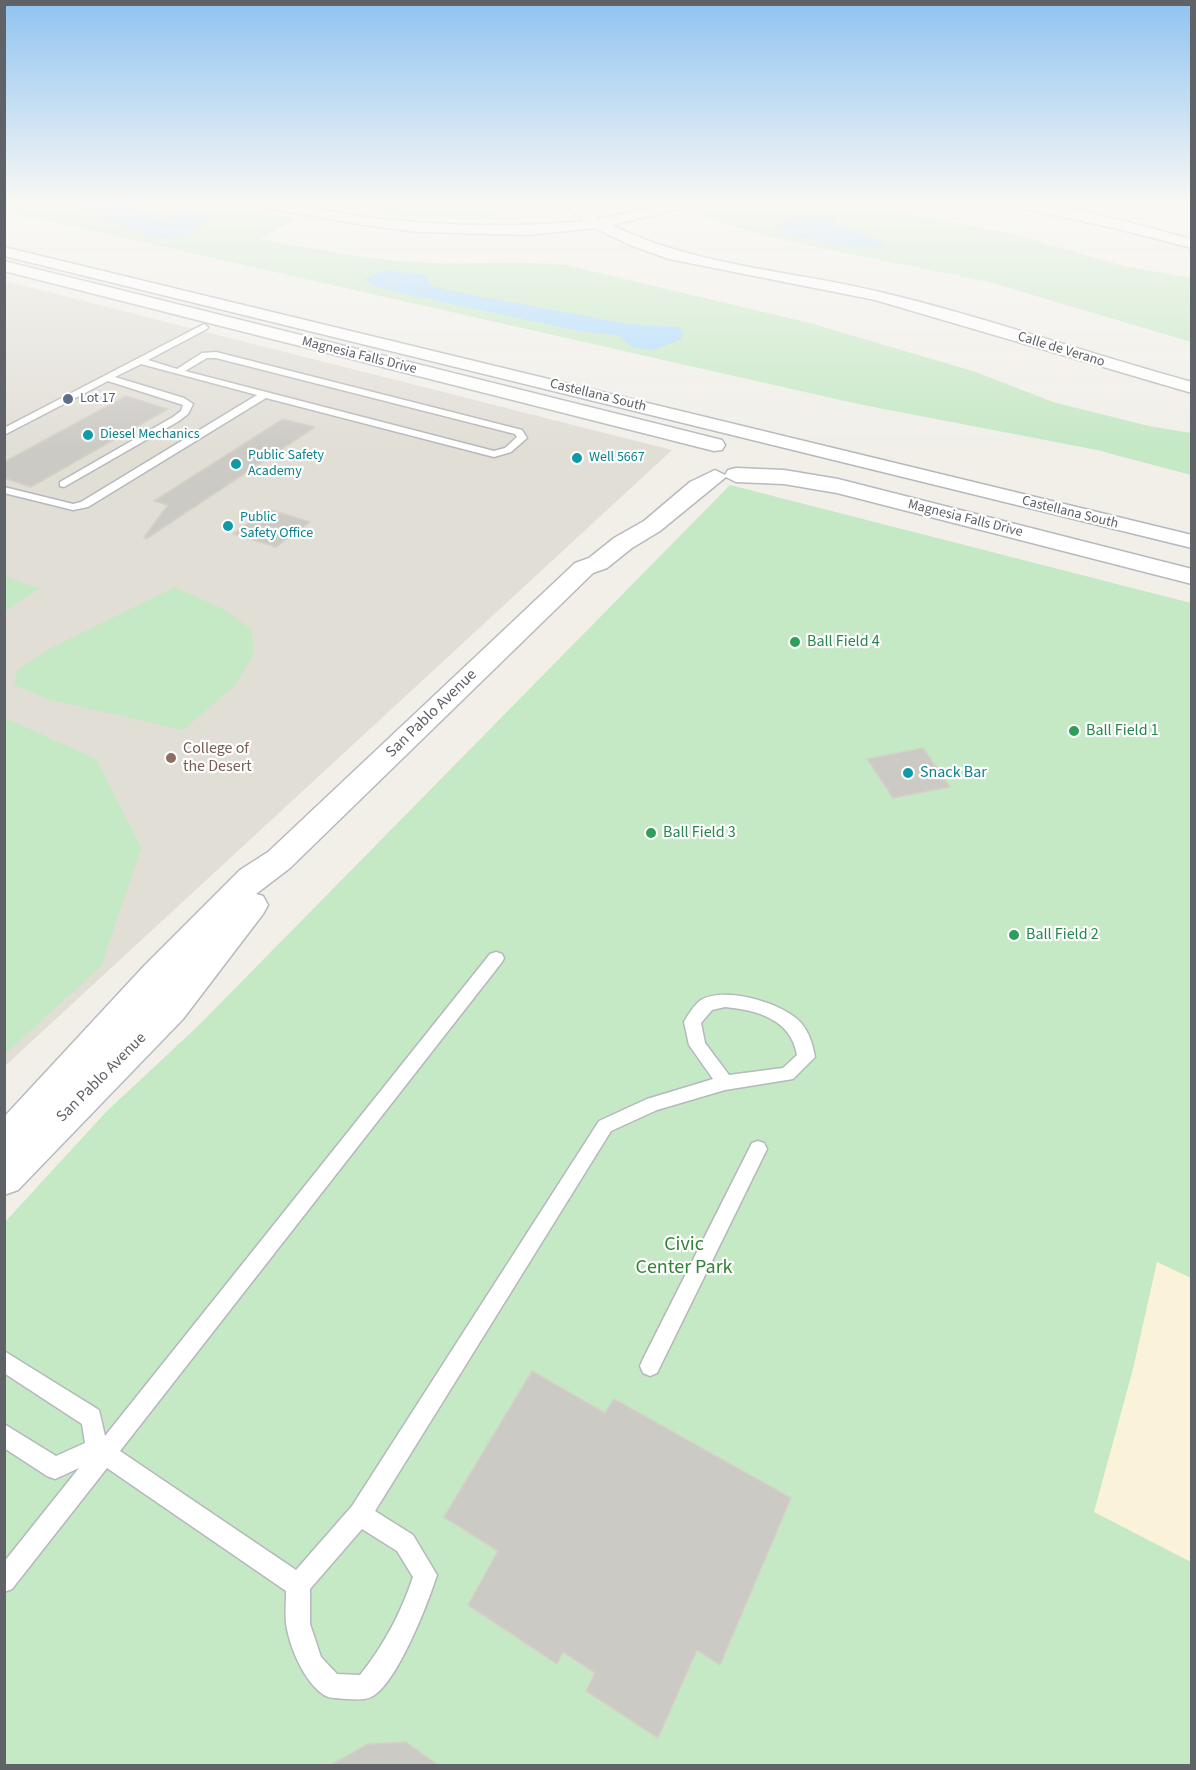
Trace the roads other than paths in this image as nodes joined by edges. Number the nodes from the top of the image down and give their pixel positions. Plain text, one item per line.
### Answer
1 (34, 285) edge
2 (78, 285) edge
3 (141, 285) edge
4 (821, 285) edge
5 (204, 327) junction
6 (140, 361) junction
7 (177, 372) junction
8 (108, 378) junction
9 (1191, 388) edge
10 (265, 394) junction
11 (4, 432) edge
12 (714, 445) junction
13 (684, 462) junction
14 (733, 470) junction
15 (64, 484) dead end
16 (4, 490) edge
17 (1191, 542) edge
18 (1191, 562) edge
19 (584, 568) junction
20 (1191, 577) edge
21 (279, 861) junction
22 (496, 958) dead end
23 (725, 1083) junction
24 (4, 1145) edge
25 (758, 1149) dead end
26 (4, 1177) edge
27 (4, 1360) edge
28 (650, 1366) dead end
29 (4, 1435) edge
30 (101, 1452) junction
31 (360, 1514) junction
32 (4, 1581) edge
33 (298, 1585) junction

1 - 5 street, Magnesia Falls Drive
2 - 12 street, Magnesia Falls Drive
3 - 17 street, Castellana South
4 - 9 street, Calle de Verano
5 - 6 lane
5 - 13 street, Magnesia Falls Drive
6 - 7 lane
6 - 8 lane
7 - 10 lane
7 - 10 lane
8 - 11 lane
8 - 15 lane
10 - 16 lane
12 - 13 street, San Pablo Avenue
12 - 14 street, Magnesia Falls Drive
13 - 14 street, Magnesia Falls Drive
13 - 19 street, San Pablo Avenue
14 - 18 street, Magnesia Falls Drive
14 - 19 street, San Pablo Avenue
14 - 20 street, Magnesia Falls Drive
19 - 21 street, San Pablo Avenue
21 - 24 street, San Pablo Avenue
21 - 26 street, San Pablo Avenue
22 - 30 lane
23 - 23 lane
23 - 31 lane
25 - 28 lane
27 - 30 lane
29 - 30 lane
30 - 32 lane
30 - 33 lane
31 - 33 lane
31 - 33 lane

